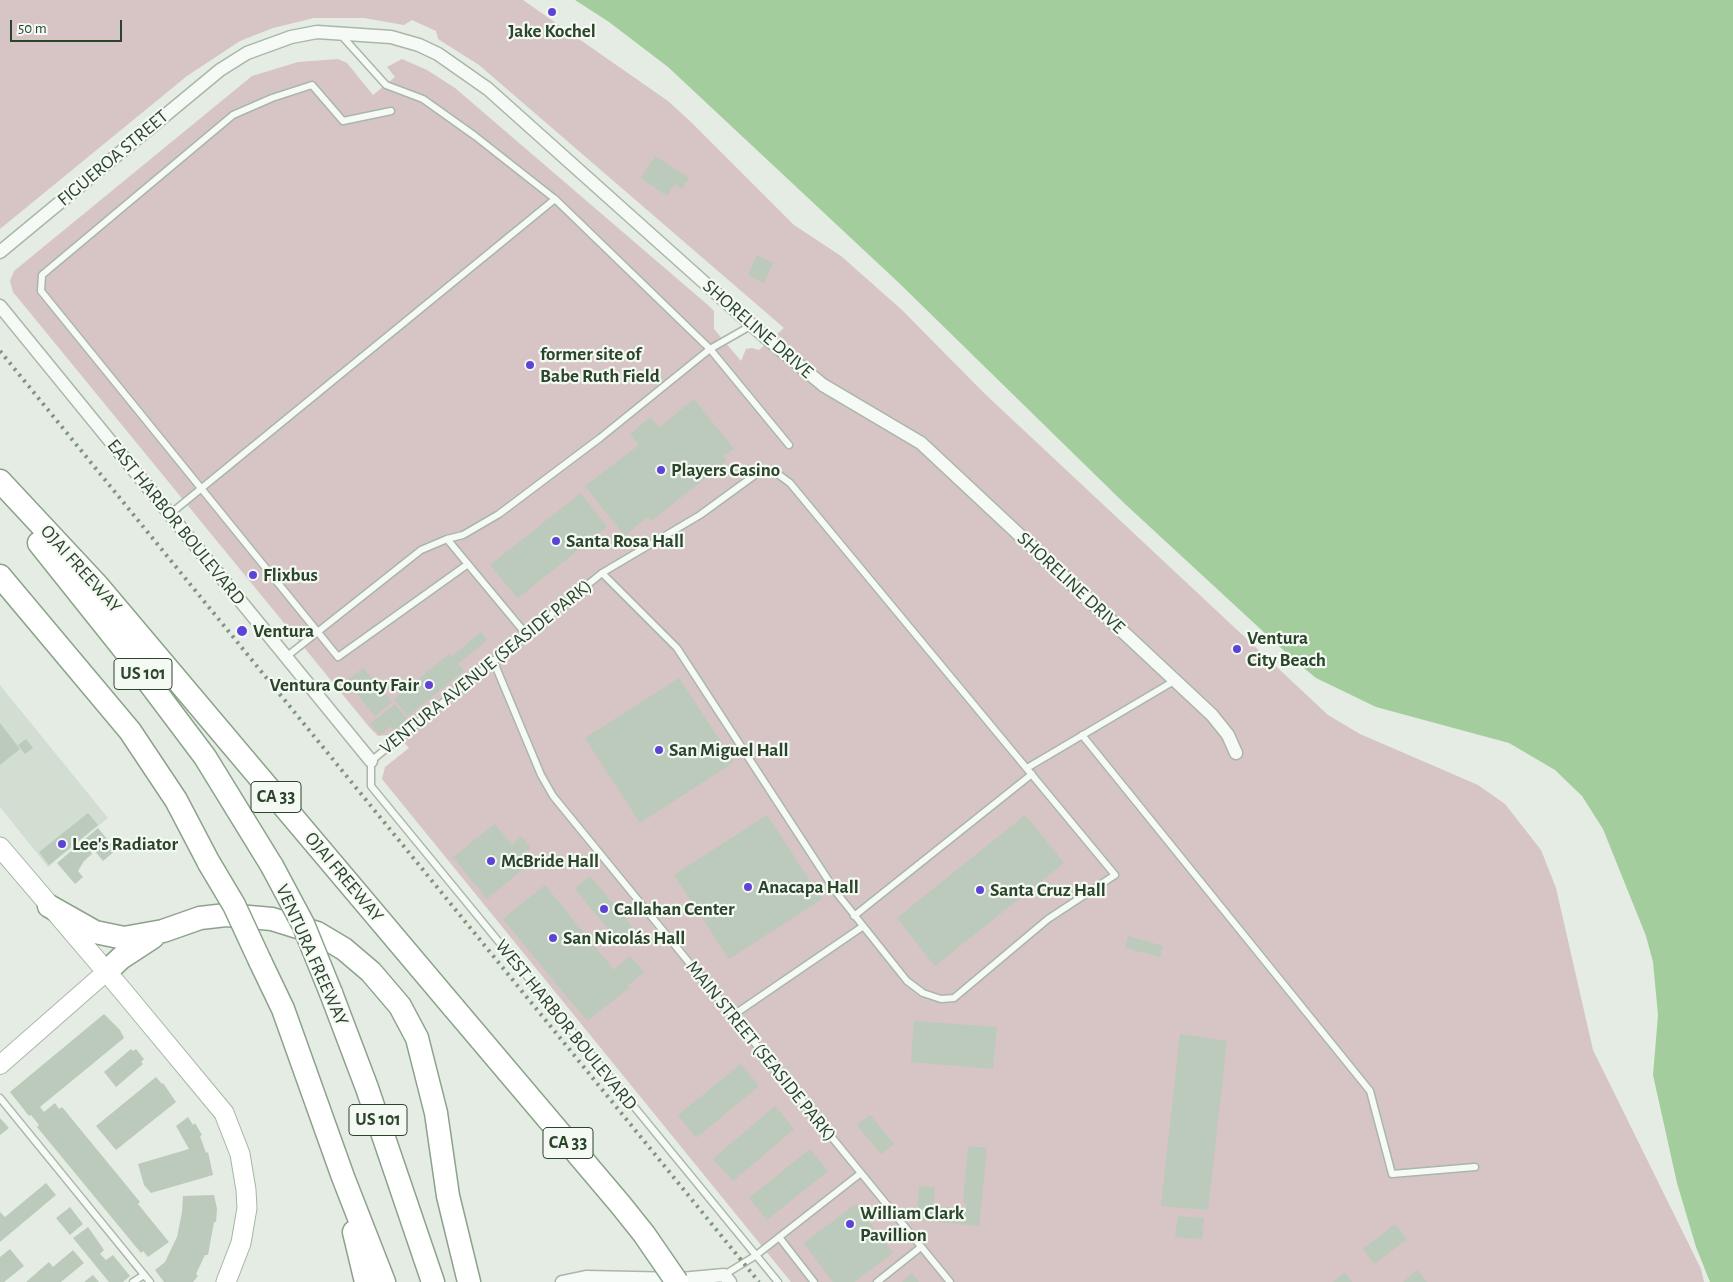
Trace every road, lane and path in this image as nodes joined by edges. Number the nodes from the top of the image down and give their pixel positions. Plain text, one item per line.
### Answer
1 (339, 33) junction
2 (227, 65) joint
3 (391, 111) dead end
4 (555, 199) junction
5 (0, 252) edge
6 (0, 306) edge
7 (752, 325) junction
8 (710, 349) junction
9 (789, 445) dead end
10 (0, 481) edge
11 (200, 489) junction
12 (0, 493) edge
13 (170, 514) junction
14 (447, 538) junction
15 (468, 564) junction
16 (602, 573) junction
17 (0, 576) edge
18 (317, 633) junction
19 (526, 634) junction
20 (286, 657) junction
21 (493, 660) junction
22 (1174, 681) junction
23 (1082, 735) junction
24 (1236, 753) dead end
25 (371, 761) junction
26 (1027, 768) junction
27 (1032, 774) junction
28 (0, 848) edge
29 (49, 906) junction
30 (854, 916) junction
31 (862, 927) junction
32 (163, 931) junction
33 (106, 972) junction
34 (732, 1016) junction
35 (0, 1065) edge
36 (0, 1098) edge
37 (1475, 1167) dead end
38 (861, 1173) junction
39 (778, 1237) junction
40 (922, 1247) junction
41 (755, 1256) junction
42 (372, 1274) edge
43 (144, 1275) junction
44 (727, 1278) edge
45 (631, 1280) edge
46 (133, 1282) edge
47 (150, 1282) edge
48 (226, 1282) edge
49 (433, 1282) edge
50 (469, 1282) edge
51 (562, 1282) edge
52 (677, 1282) edge
53 (778, 1282) edge
54 (814, 1282) edge
55 (877, 1282) edge
56 (950, 1282) edge

1 - 2 street, SHORELINE DRIVE
1 - 4 lane
1 - 7 street, SHORELINE DRIVE
2 - 5 street, FIGUEROA STREET
3 - 11 lane
4 - 8 lane
4 - 11 lane
6 - 13 street, EAST HARBOR BOULEVARD
7 - 8 lane
7 - 22 street, SHORELINE DRIVE
8 - 9 lane
8 - 14 lane
10 - 52 highway, OJAI FREEWAY / CA 33, bridge
11 - 13 lane
11 - 18 lane
12 - 49 highway, VENTURA FREEWAY / US 101, bridge
13 - 20 street, EAST HARBOR BOULEVARD
14 - 15 lane
14 - 18 lane
15 - 18 lane
15 - 19 lane
16 - 19 lane, VENTURA AVENUE (SEASIDE PARK)
16 - 26 lane, VENTURA AVENUE (SEASIDE PARK)
16 - 30 lane
17 - 42 highway, US 101, bridge
18 - 20 lane
19 - 21 lane, VENTURA AVENUE (SEASIDE PARK)
20 - 25 street, EAST HARBOR BOULEVARD
21 - 25 lane, VENTURA AVENUE (SEASIDE PARK)
21 - 34 lane, MAIN STREET (SEASIDE PARK)
22 - 23 lane
22 - 24 street, SHORELINE DRIVE
23 - 26 lane
23 - 37 lane
25 - 41 lane, WEST HARBOR BOULEVARD
26 - 27 lane, VENTURA AVENUE (SEASIDE PARK)
27 - 30 lane
27 - 31 lane, VENTURA AVENUE (SEASIDE PARK)
28 - 29 main road
29 - 32 highway
29 - 33 main road
30 - 31 lane
31 - 34 lane
32 - 33 highway
32 - 50 highway
33 - 35 main road
33 - 48 main road
34 - 38 lane, MAIN STREET (SEASIDE PARK)
36 - 43 lane
38 - 39 lane
38 - 40 lane, MAIN STREET (SEASIDE PARK)
39 - 41 lane
39 - 54 lane
40 - 55 lane
40 - 56 lane, MAIN STREET (SEASIDE PARK)
41 - 44 lane
41 - 53 lane, WEST HARBOR BOULEVARD
43 - 46 lane
43 - 47 lane
44 - 45 street
45 - 51 street

